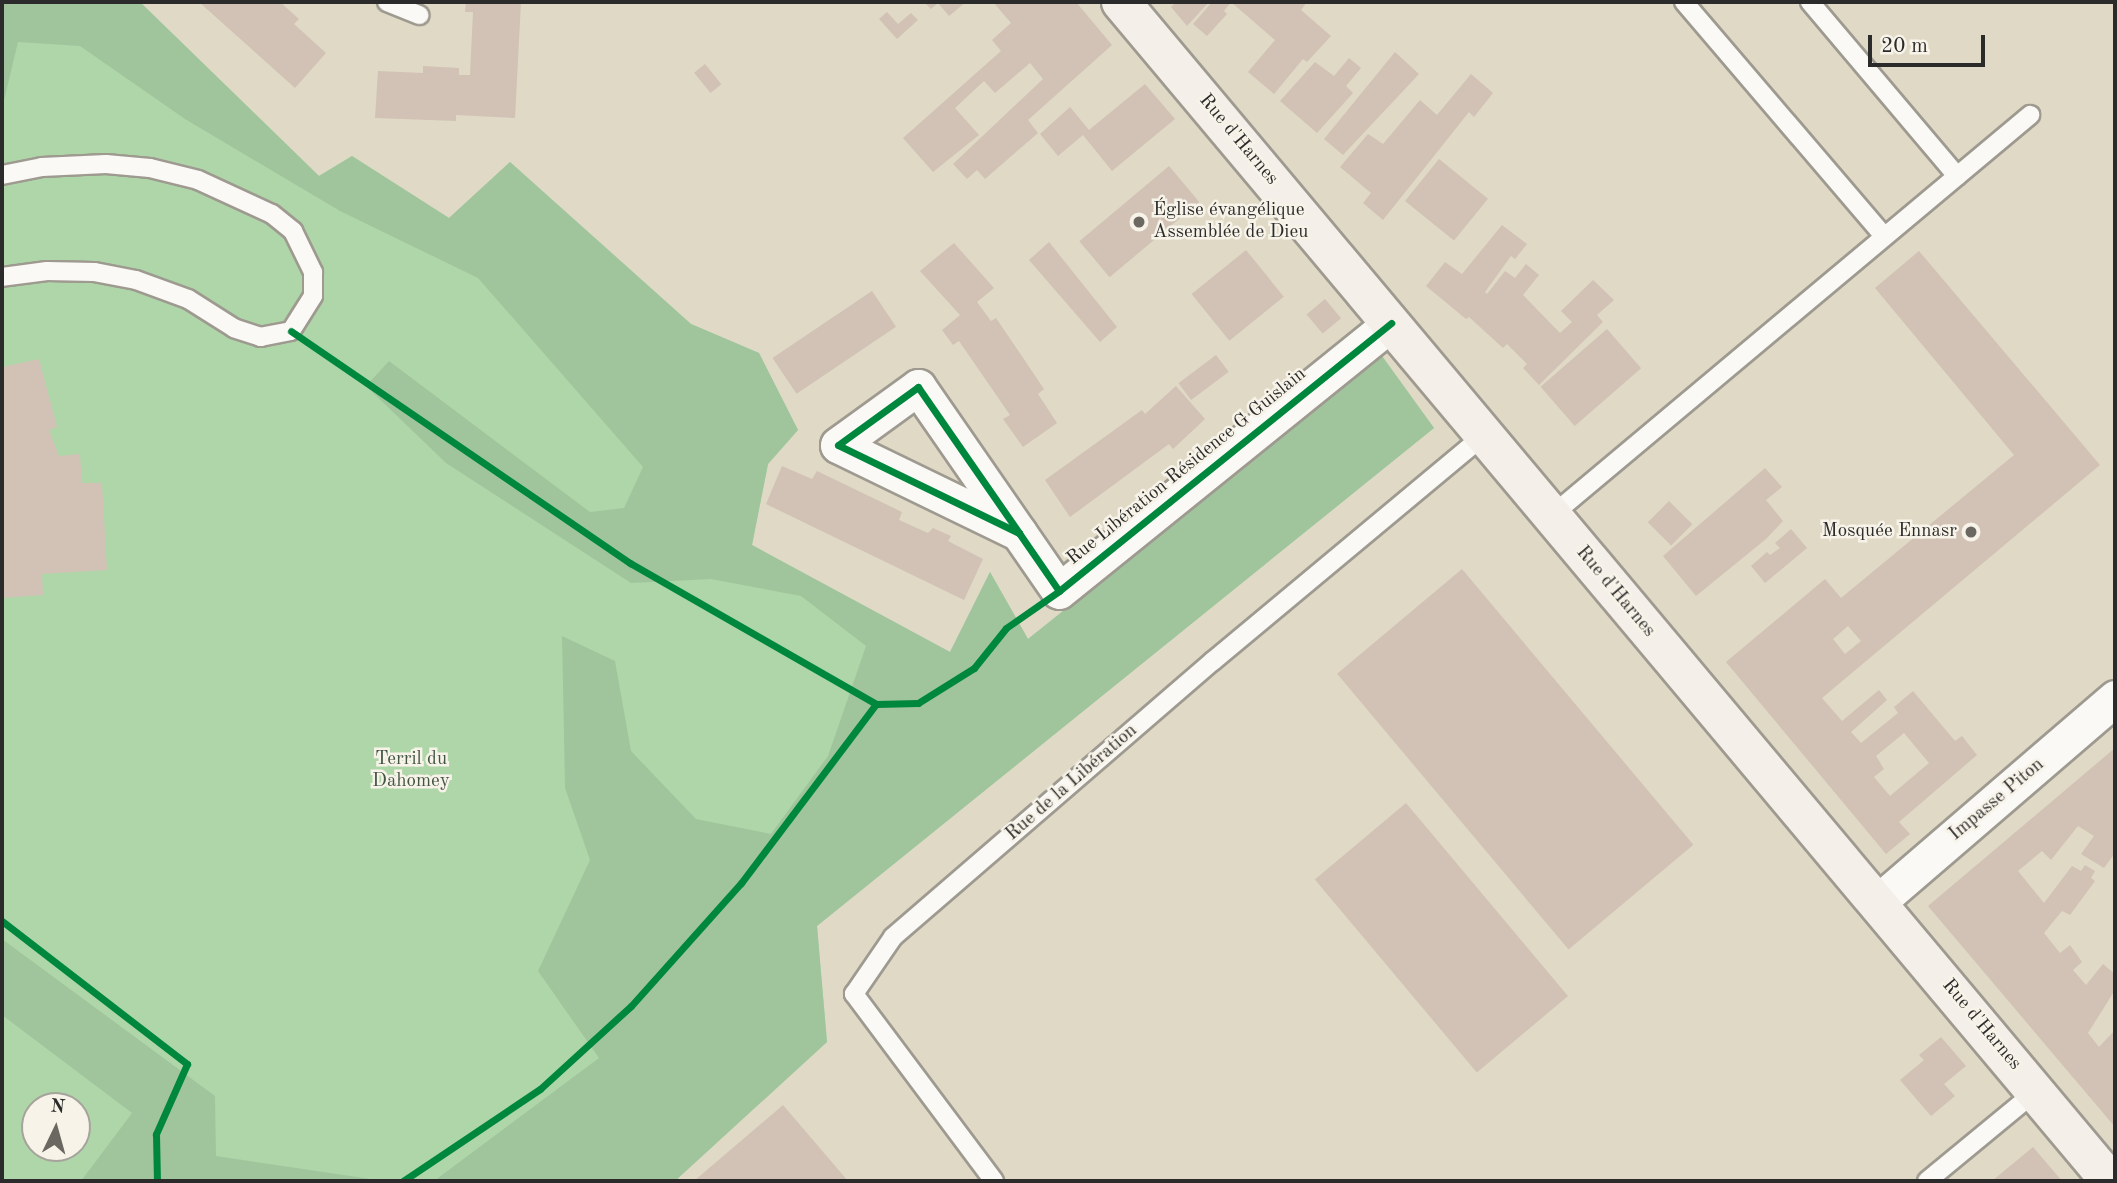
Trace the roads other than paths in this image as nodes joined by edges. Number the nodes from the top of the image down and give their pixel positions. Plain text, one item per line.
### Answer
1 (387, 2) edge
2 (1121, 2) edge
3 (1684, 2) edge
4 (1810, 2) edge
5 (419, 15) dead end
6 (2030, 115) dead end
7 (2, 175) edge
8 (1957, 176) junction
9 (1884, 236) junction
10 (2, 276) edge
11 (1391, 323) junction
12 (1484, 435) junction
13 (1551, 516) junction
14 (1019, 533) junction
15 (2115, 698) edge
16 (1878, 902) junction
17 (2036, 1091) junction
18 (994, 1181) edge
19 (1927, 1181) edge
20 (2110, 1181) edge

1 - 5 lane
2 - 11 main road, Rue d'Harnes
3 - 9 lane
4 - 8 lane
6 - 8 lane
7 - 10 lane
8 - 9 lane
9 - 13 lane
11 - 12 main road, Rue d'Harnes
11 - 14 street, Rue Libération Résidence G Guislain
12 - 13 main road, Rue d'Harnes
12 - 18 lane, Rue de la Libération
13 - 16 main road, Rue d'Harnes
14 - 14 street, Rue Libération Résidence G Guislain
15 - 16 street, Impasse Piton
16 - 17 main road, Rue d'Harnes
17 - 19 lane
17 - 20 main road, Rue d'Harnes

